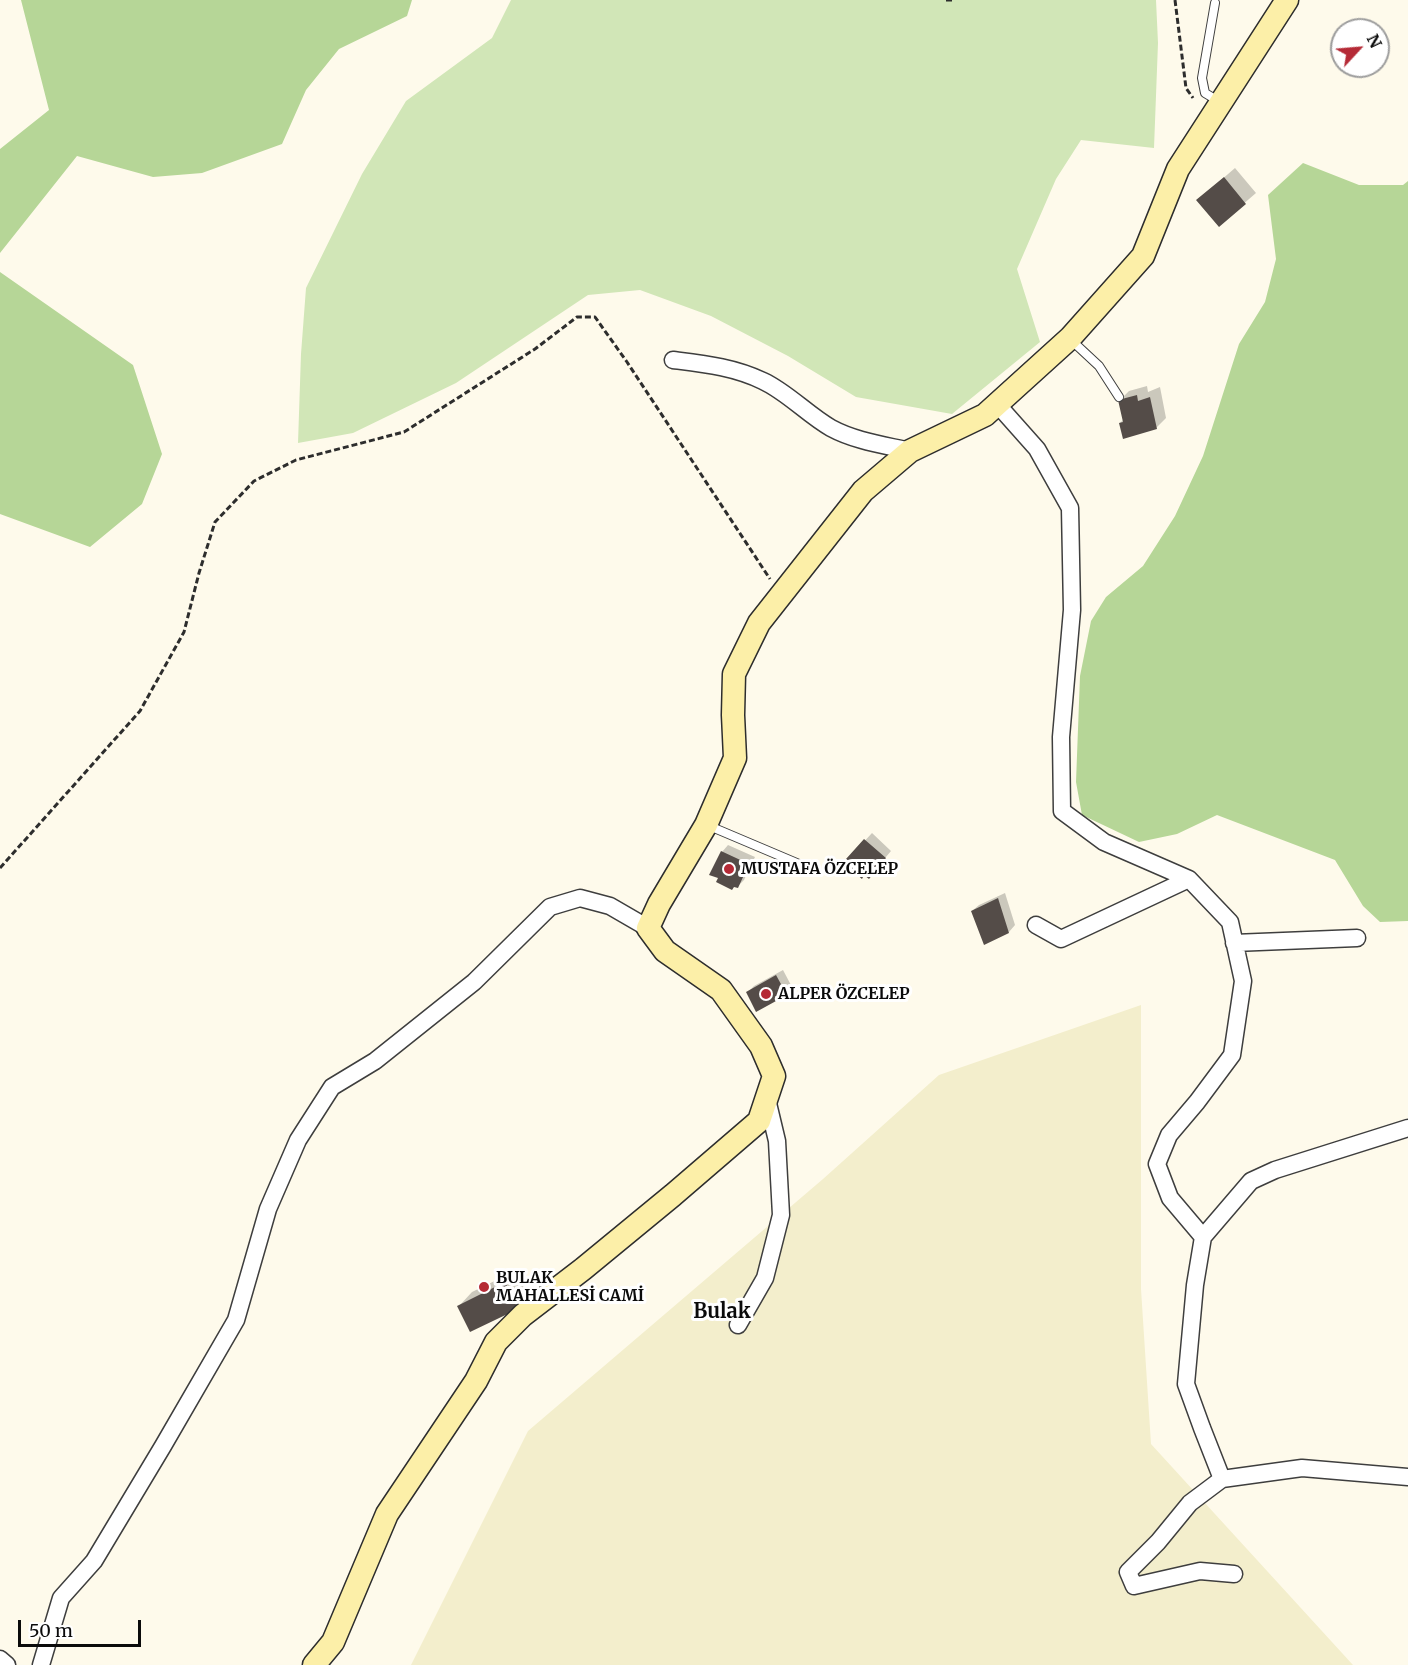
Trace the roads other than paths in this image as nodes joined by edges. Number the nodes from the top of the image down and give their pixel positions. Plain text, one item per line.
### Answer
1 (1287, 0) edge
2 (1215, 3) dead end
3 (1221, 103) junction
4 (1070, 339) junction
5 (673, 360) dead end
6 (1119, 397) dead end
7 (997, 404) junction
8 (910, 451) junction
9 (706, 825) junction
10 (812, 869) dead end
11 (1189, 879) junction
12 (1036, 925) dead end
13 (648, 928) junction
14 (1357, 938) dead end
15 (1234, 943) junction
16 (766, 1098) junction
17 (1408, 1128) edge
18 (1203, 1237) junction
19 (738, 1325) dead end
20 (1408, 1477) edge
21 (1222, 1479) junction
22 (1234, 1574) dead end
23 (0, 1659) edge
24 (7, 1665) edge
25 (41, 1665) edge
26 (314, 1665) edge

1 - 3 street
2 - 3 lane
3 - 4 street
4 - 6 lane
4 - 7 street
5 - 8 street
7 - 8 street
7 - 11 street
8 - 9 street
9 - 10 lane
9 - 13 street
11 - 12 street
11 - 15 street
13 - 16 street
13 - 25 street
14 - 15 street
15 - 18 street
16 - 19 street
16 - 26 street
17 - 18 street
18 - 21 street
20 - 21 street
21 - 22 street
23 - 24 street

